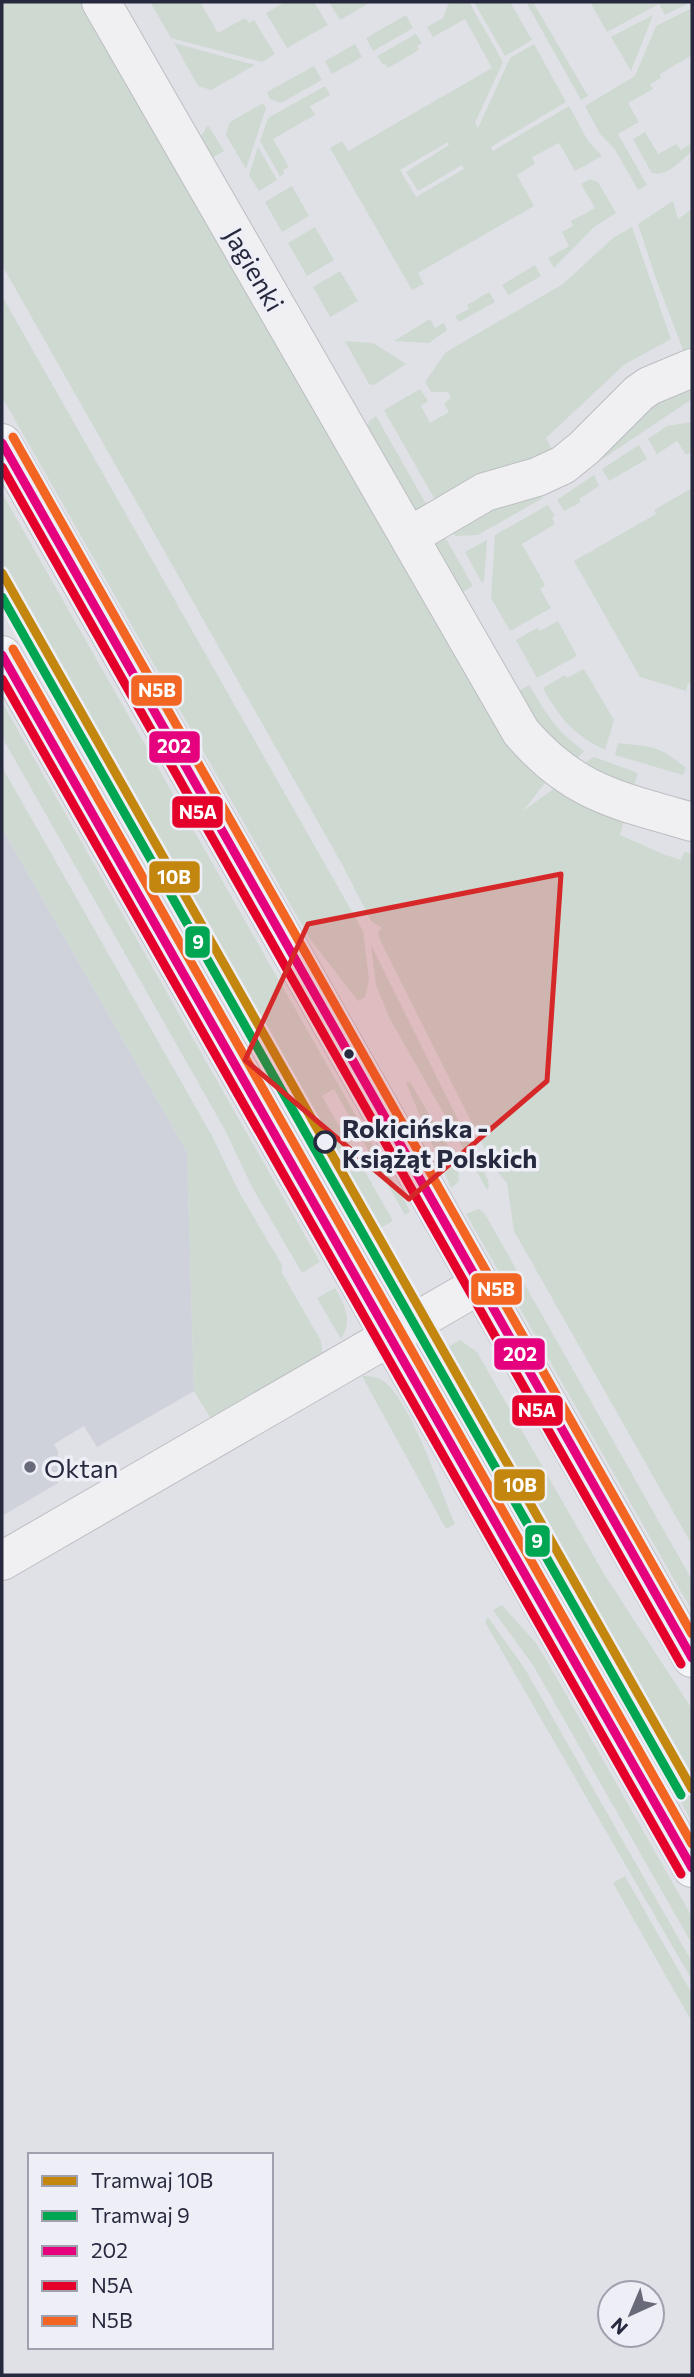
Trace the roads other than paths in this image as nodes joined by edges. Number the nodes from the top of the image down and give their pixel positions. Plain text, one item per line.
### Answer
1 (101, 2) edge
2 (692, 368) edge
3 (2, 443) edge
4 (410, 537) junction
5 (2, 655) edge
6 (692, 822) edge
7 (479, 1285) junction
8 (389, 1337) junction
9 (2, 1561) edge
10 (692, 1658) edge
11 (692, 1868) edge

1 - 4 street, Jagienki
2 - 4 street
3 - 7 main road
4 - 6 street, Jagienki
5 - 8 main road
7 - 8 street
7 - 10 main road
8 - 9 street
8 - 11 main road

